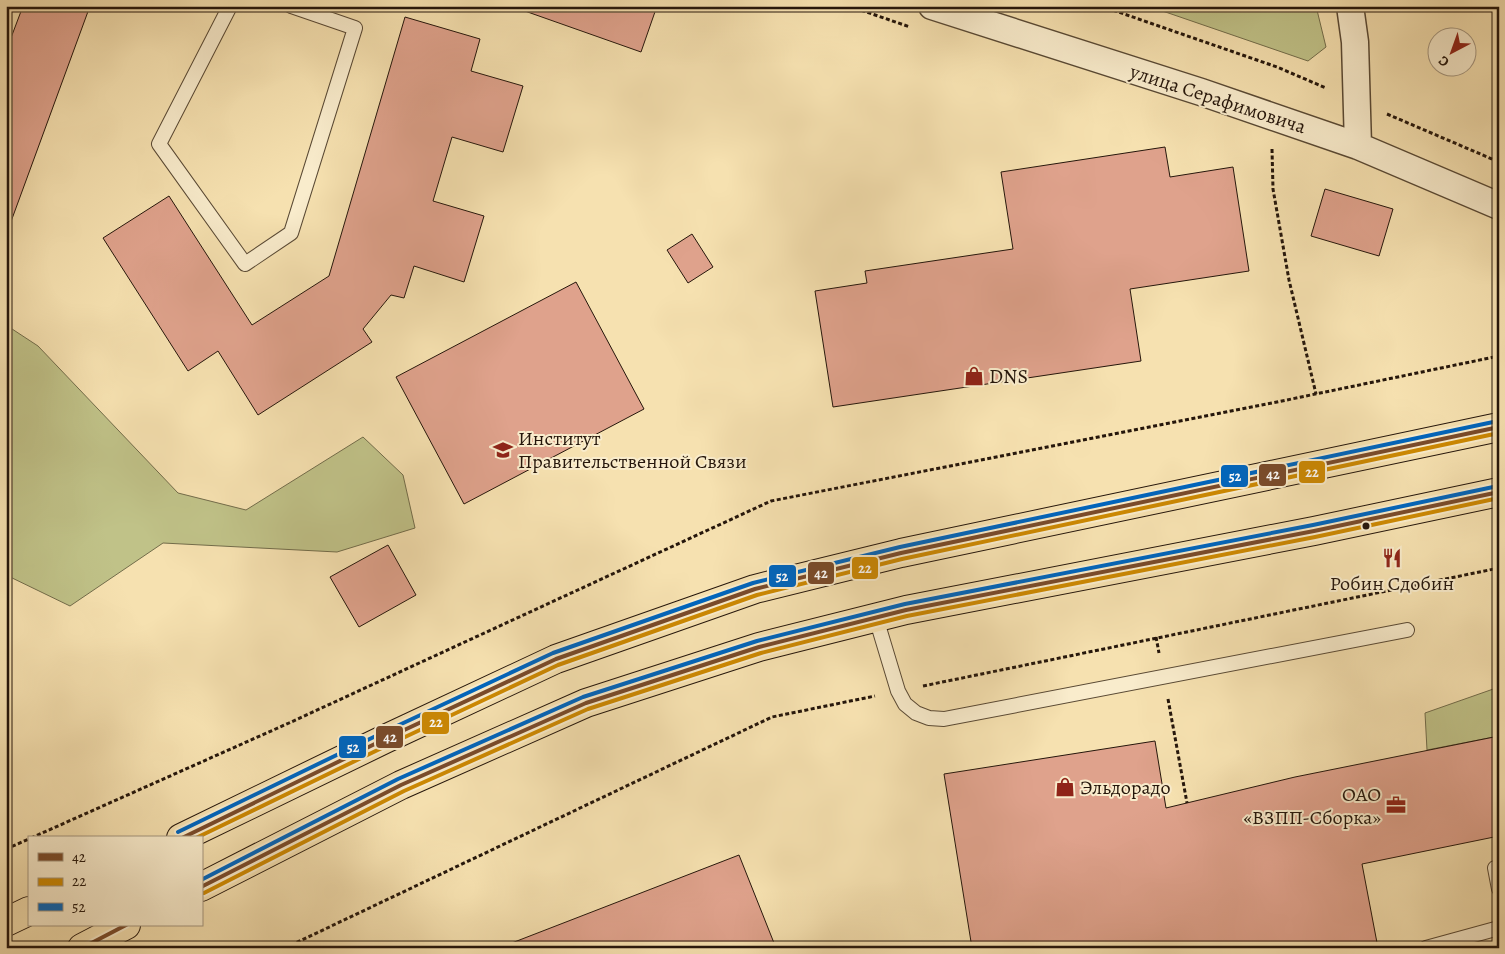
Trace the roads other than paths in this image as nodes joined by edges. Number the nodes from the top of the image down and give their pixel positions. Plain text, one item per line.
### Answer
1 (230, 6) edge
2 (291, 6) edge
3 (932, 6) edge
4 (1350, 6) edge
5 (1358, 146) junction
6 (1499, 206) edge
7 (1499, 427) edge
8 (1499, 492) edge
9 (876, 618) junction
10 (1407, 630) dead end
11 (185, 836) edge
12 (1499, 867) edge
13 (202, 886) edge
14 (1499, 889) edge
15 (28, 911) edge
16 (6, 922) edge
17 (124, 926) edge
18 (1499, 928) edge
19 (82, 948) edge
20 (1426, 948) edge

1 - 2 lane
3 - 5 street, улица Серафимовича
4 - 5 street
5 - 6 street, улица Серафимовича
7 - 11 main road
8 - 9 main road
9 - 10 lane
9 - 13 main road
12 - 14 lane
15 - 16 main road
17 - 19 main road
18 - 20 lane

